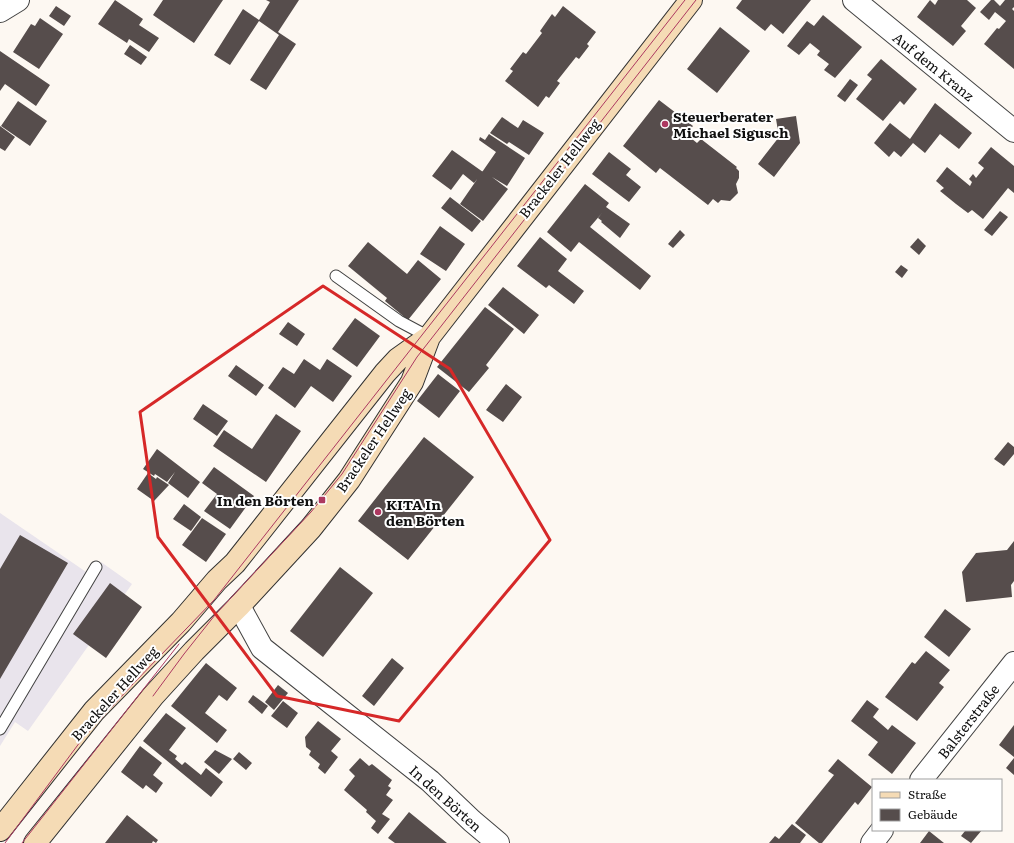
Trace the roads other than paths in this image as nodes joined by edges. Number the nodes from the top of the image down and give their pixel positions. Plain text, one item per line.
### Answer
1 (18, 0) edge
2 (691, 0) edge
3 (854, 0) edge
4 (0, 11) edge
5 (1014, 131) edge
6 (336, 276) dead end
7 (429, 337) junction
8 (235, 563) junction
9 (96, 567) dead end
10 (239, 606) junction
11 (1014, 663) edge
12 (0, 729) edge
13 (923, 779) edge
14 (0, 830) edge
15 (881, 831) edge
16 (35, 843) edge
17 (498, 843) edge
18 (872, 843) edge

1 - 4 street
2 - 7 main road, Brackeler Hellweg
3 - 5 street, Auf dem Kranz
6 - 7 lane
7 - 8 main road, Brackeler Hellweg
7 - 10 main road, Brackeler Hellweg
8 - 10 main road, Brackeler Hellweg
8 - 14 main road, Brackeler Hellweg
9 - 12 lane
10 - 16 main road, Brackeler Hellweg
10 - 17 street, In den Börten
11 - 13 street, Balsterstraße
15 - 18 street

